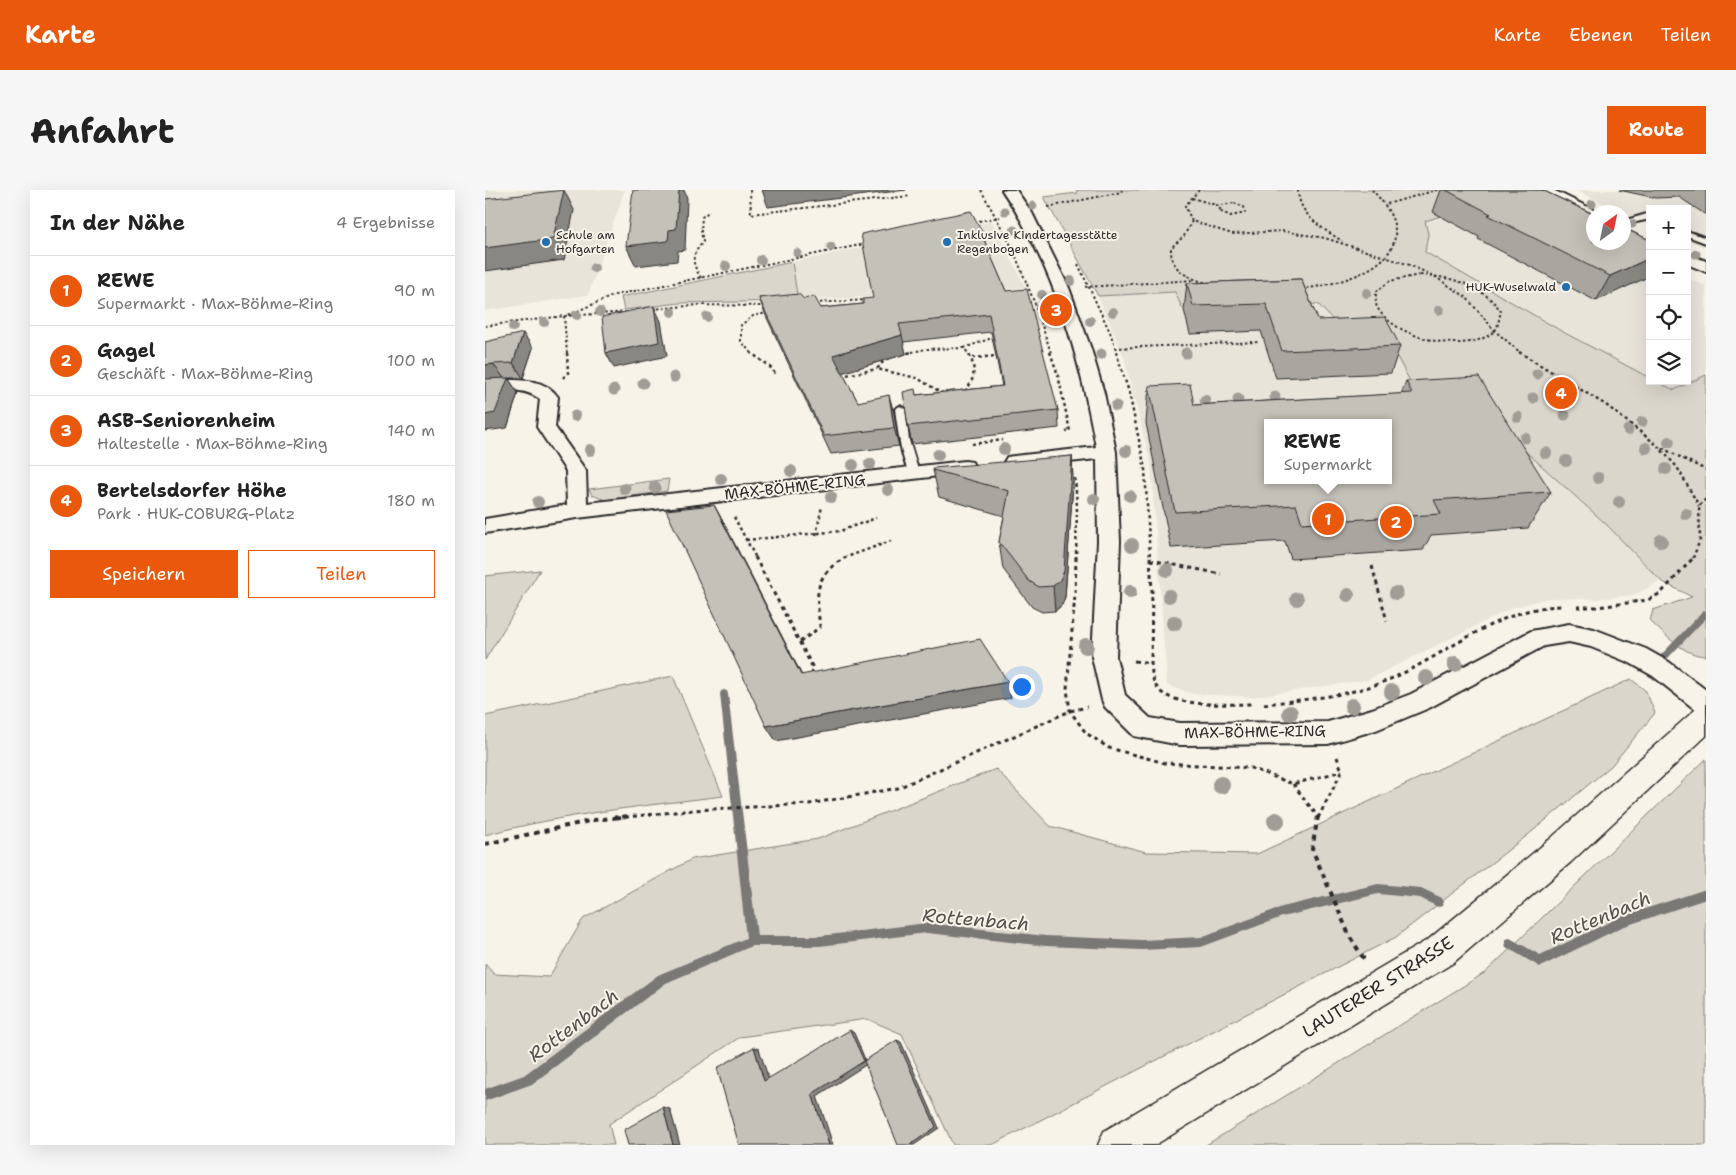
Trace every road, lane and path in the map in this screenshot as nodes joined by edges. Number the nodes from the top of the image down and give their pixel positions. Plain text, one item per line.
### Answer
1 (750, 190) edge
2 (981, 190) edge
3 (1009, 190) edge
4 (1122, 190) edge
5 (1199, 190) edge
6 (1298, 190) edge
7 (1372, 190) edge
8 (1437, 190) edge
9 (1543, 190) edge
10 (910, 196) dead end
11 (1191, 198) junction
12 (1387, 204) junction
13 (1220, 206) junction
14 (710, 212) dead end
15 (1586, 212) edge
16 (1025, 213) junction
17 (996, 217) junction
18 (1646, 217) edge
19 (1191, 222) junction
20 (967, 223) edge
21 (1631, 225) edge
22 (1691, 235) edge
23 (1706, 241) edge
24 (872, 243) edge
25 (1346, 244) junction
26 (1385, 256) junction
27 (1691, 260) edge
28 (1706, 267) edge
29 (1434, 276) junction
30 (701, 278) junction
31 (1194, 280) junction
32 (1209, 284) edge
33 (1061, 288) junction
34 (1301, 289) edge
35 (872, 299) edge
36 (813, 303) edge
37 (764, 306) edge
38 (649, 310) edge
39 (630, 312) edge
40 (772, 313) edge
41 (565, 316) junction
42 (485, 326) edge
43 (1495, 332) junction
44 (992, 338) edge
45 (1257, 342) dead end
46 (964, 348) junction
47 (1115, 348) dead end
48 (897, 355) edge
49 (996, 356) edge
50 (879, 357) edge
51 (973, 358) junction
52 (877, 369) junction
53 (776, 375) dead end
54 (840, 376) edge
55 (485, 388) edge
56 (958, 391) edge
57 (949, 392) edge
58 (546, 395) junction
59 (900, 408) dead end
60 (1069, 431) dead end
61 (1657, 445) junction
62 (1106, 452) junction
63 (1706, 470) edge
64 (914, 473) junction
65 (1077, 478) dead end
66 (1706, 500) edge
67 (822, 506) dead end
68 (1699, 506) junction
69 (577, 511) junction
70 (734, 517) dead end
71 (876, 518) dead end
72 (485, 526) edge
73 (816, 535) junction
74 (746, 540) junction
75 (891, 542) dead end
76 (1150, 560) dead end
77 (1372, 566) dead end
78 (1221, 574) dead end
79 (1387, 621) dead end
80 (800, 642) junction
81 (1071, 654) dead end
82 (1104, 656) junction
83 (811, 683) edge
84 (1114, 700) junction
85 (1253, 704) dead end
86 (1263, 704) dead end
87 (1706, 704) edge
88 (1706, 718) edge
89 (1328, 733) junction
90 (1293, 784) dead end
91 (1319, 817) junction
92 (485, 844) edge
93 (1350, 937) dead end
94 (1118, 1145) edge

1 - 10 path
2 - 17 path
3 - 16 street
4 - 16 path
5 - 11 path
6 - 25 path
7 - 12 path
8 - 12 path
9 - 15 street
11 - 13 path
11 - 19 path
12 - 26 path
13 - 13 path
14 - 30 path
16 - 33 street
17 - 20 path
17 - 60 path
18 - 21 lane
19 - 25 path
19 - 31 path
22 - 23 lane
24 - 30 path
25 - 26 path
26 - 29 path
26 - 34 path
27 - 28 street
29 - 43 path
29 - 43 path
29 - 43 path
30 - 41 path
31 - 32 path
31 - 33 path
33 - 62 street
35 - 36 path
37 - 38 path
39 - 41 path
40 - 53 path
41 - 42 path
41 - 58 path
43 - 61 path
44 - 46 path
45 - 47 path
46 - 48 path
46 - 51 path
49 - 51 path
50 - 52 path
51 - 56 path
52 - 54 path
52 - 57 path
55 - 58 street
58 - 69 street
59 - 64 lane
61 - 63 path
61 - 68 path
62 - 64 street, MAX-BÖHME-RING
62 - 82 street
64 - 69 street, MAX-BÖHME-RING
65 - 81 path
66 - 68 path
67 - 73 path
68 - 86 path
69 - 72 street, MAX-BÖHME-RING
70 - 74 path
71 - 73 path
73 - 74 path
74 - 80 path
75 - 80 path
76 - 78 path
77 - 79 path
80 - 83 path
82 - 84 street
82 - 85 path
84 - 89 street, MAX-BÖHME-RING
84 - 92 path
87 - 89 street, MAX-BÖHME-RING
88 - 94 street, LAUTERER STRASSE
89 - 91 path
90 - 91 path
91 - 93 path

